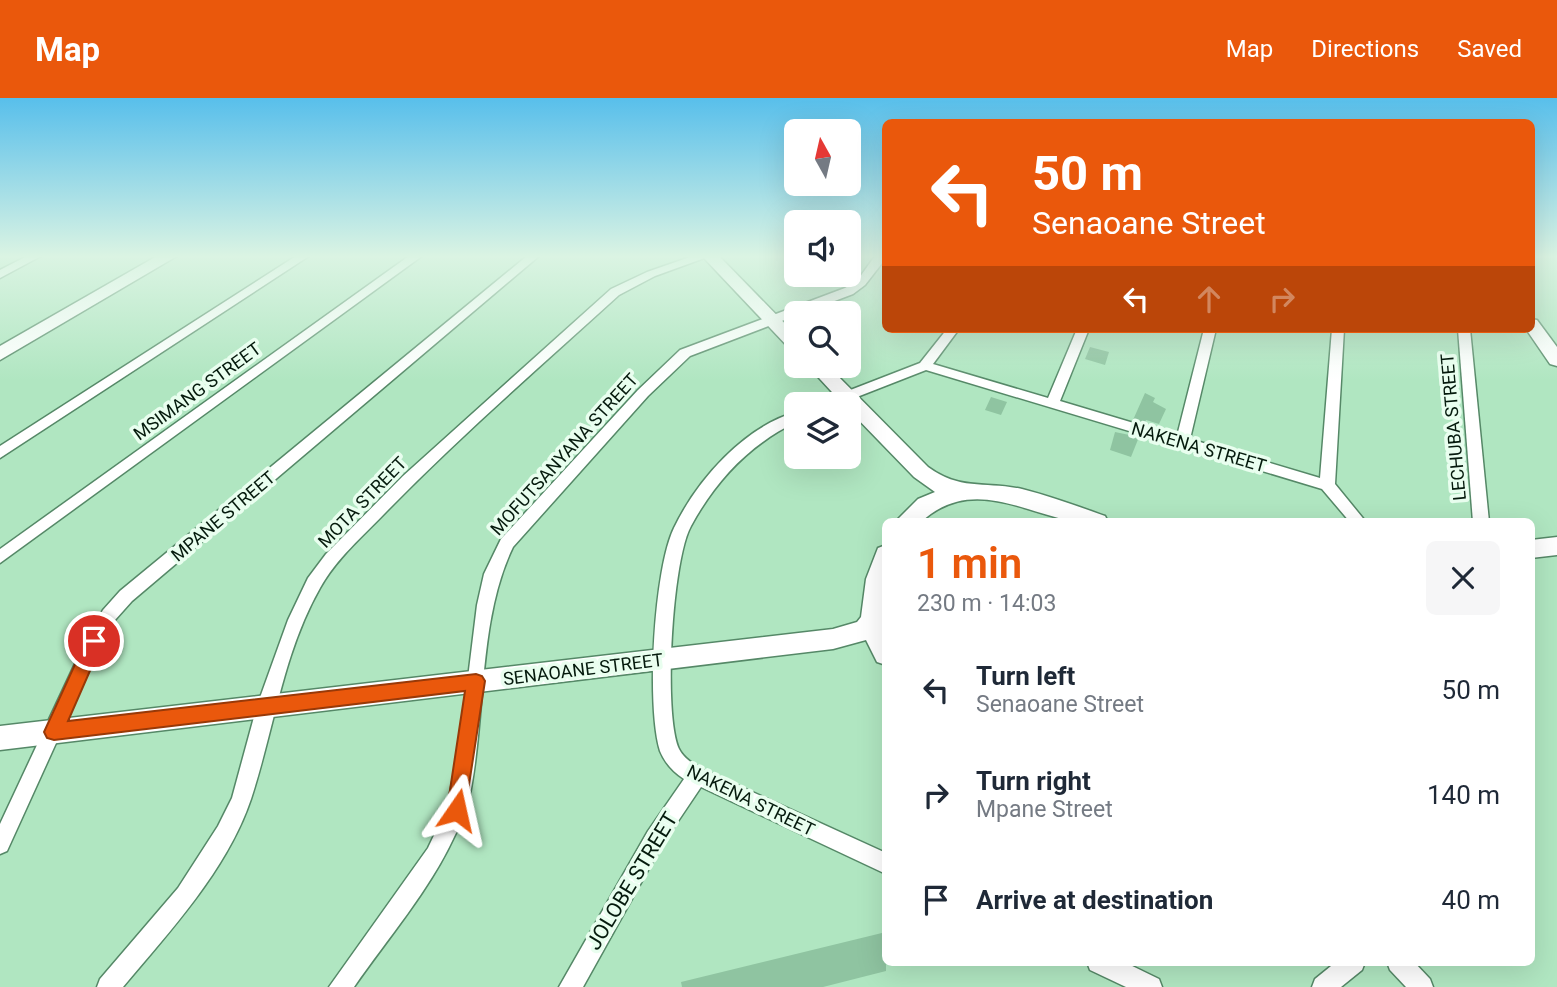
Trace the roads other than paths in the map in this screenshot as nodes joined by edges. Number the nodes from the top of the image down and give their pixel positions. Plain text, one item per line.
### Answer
1 (97, 297) edge
2 (239, 297) edge
3 (360, 297) edge
4 (484, 297) edge
5 (609, 297) edge
6 (750, 297) edge
7 (832, 297) edge
8 (773, 320) junction
9 (1535, 330) edge
10 (784, 332) edge
11 (950, 333) edge
12 (1081, 333) edge
13 (1209, 333) edge
14 (1338, 333) edge
15 (1464, 333) edge
16 (0, 354) edge
17 (1557, 360) edge
18 (925, 366) junction
19 (829, 378) edge
20 (842, 392) edge
21 (857, 392) edge
22 (1052, 404) junction
23 (861, 411) edge
24 (784, 424) edge
25 (1182, 442) junction
26 (0, 453) edge
27 (921, 472) junction
28 (1327, 485) junction
29 (963, 492) junction
30 (913, 515) edge
31 (1085, 518) edge
32 (1356, 518) edge
33 (1481, 518) edge
34 (1557, 546) edge
35 (1535, 549) edge
36 (0, 557) edge
37 (882, 566) edge
38 (874, 618) junction
39 (833, 639) junction
40 (882, 647) edge
41 (882, 652) edge
42 (663, 659) junction
43 (476, 681) junction
44 (266, 706) junction
45 (54, 732) junction
46 (0, 738) edge
47 (697, 776) junction
48 (0, 844) edge
49 (882, 861) edge
50 (1106, 966) edge
51 (1348, 966) edge
52 (1402, 966) edge
53 (108, 987) edge
54 (340, 987) edge
55 (570, 987) edge
56 (1151, 987) edge
57 (1323, 987) edge
58 (1422, 987) edge

1 - 16 street
2 - 26 street
3 - 36 street, MSIMANG STREET
4 - 45 street, MPANE STREET
5 - 44 street, MOTA STREET
6 - 8 street
7 - 8 street, MOFUTSANYANA STREET
8 - 10 street
8 - 43 street, MOFUTSANYANA STREET
9 - 17 street
11 - 18 street
12 - 22 street
13 - 25 street
14 - 28 street
15 - 33 street, LECHUBA STREET
18 - 21 street
18 - 22 street, NAKENA STREET
19 - 20 street
22 - 25 street, NAKENA STREET
23 - 27 street
24 - 42 street, NAKENA STREET
25 - 28 street, NAKENA STREET
27 - 29 street
27 - 30 street
28 - 32 street
29 - 30 street
29 - 31 street
34 - 35 street
37 - 38 street
38 - 39 street, SENAOANE STREET
38 - 40 street
39 - 41 street, SENAOANE STREET
39 - 42 street, SENAOANE STREET
42 - 43 street, SENAOANE STREET
42 - 47 street, NAKENA STREET
43 - 44 street, SENAOANE STREET
43 - 54 street, MOFUTSANYANA STREET
44 - 45 street, SENAOANE STREET
44 - 53 street, MOTA STREET
45 - 46 street, SENAOANE STREET
45 - 48 street, MPANE STREET
47 - 49 street, NAKENA STREET
47 - 55 street, JOLOBE STREET
50 - 56 street
51 - 57 street
52 - 58 street

